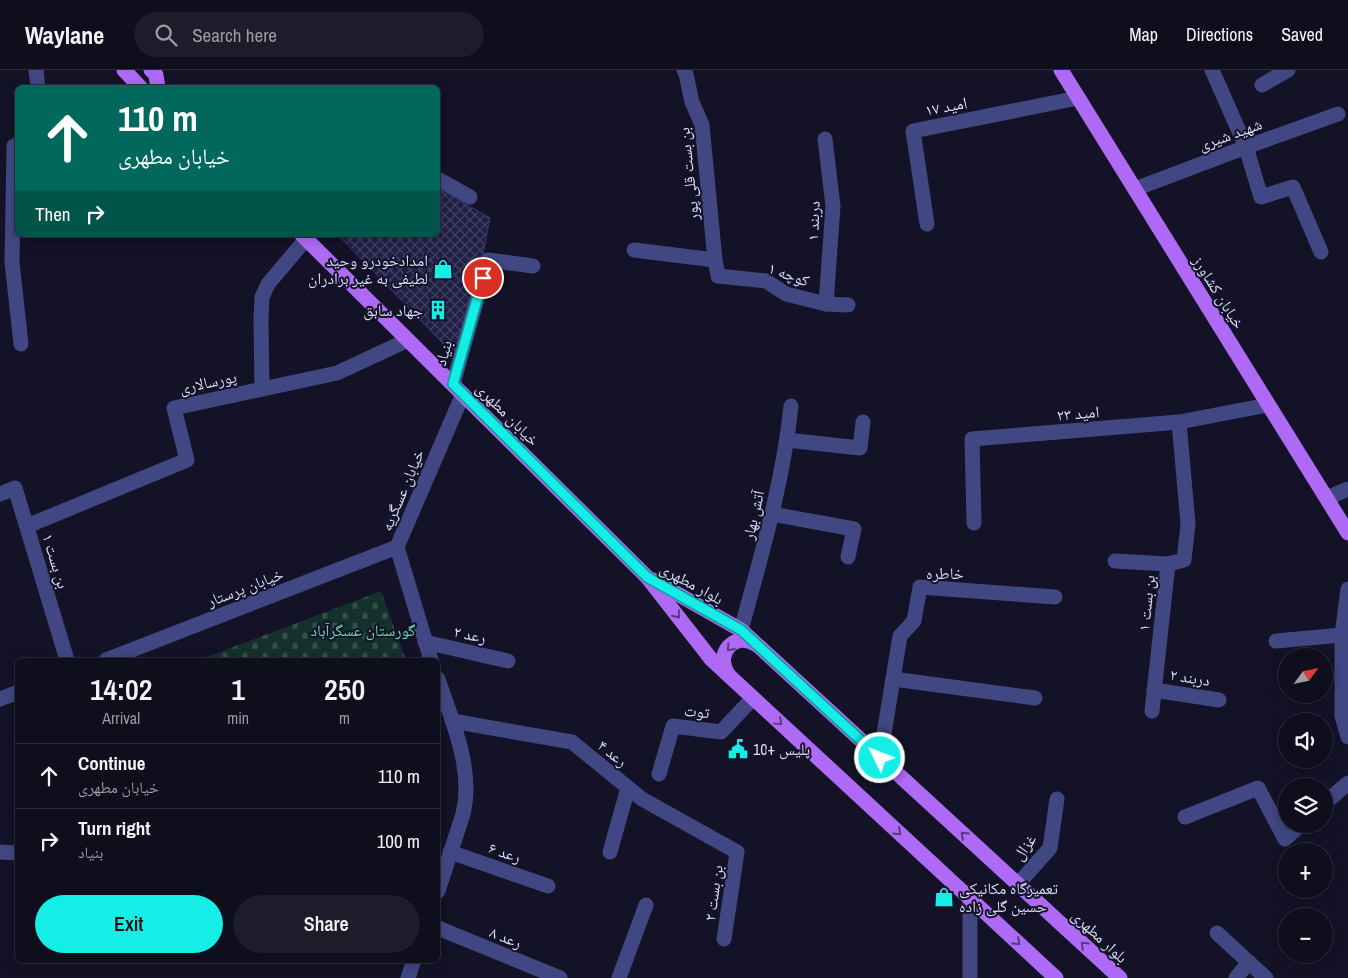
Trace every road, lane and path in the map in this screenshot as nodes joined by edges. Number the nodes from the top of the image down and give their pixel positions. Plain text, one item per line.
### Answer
1 (36, 70) edge
2 (124, 70) edge
3 (151, 70) edge
4 (684, 70) edge
5 (1061, 70) edge
6 (1212, 70) edge
7 (1288, 70) edge
8 (38, 85) edge
9 (138, 85) edge
10 (158, 85) edge
11 (1262, 86) dead end
12 (1078, 98) junction
13 (1338, 114) dead end
14 (825, 139) dead end
15 (1246, 146) junction
16 (10, 147) edge
17 (440, 180) edge
18 (1135, 189) junction
19 (470, 198) dead end
20 (927, 224) dead end
21 (304, 237) edge
22 (634, 250) dead end
23 (1320, 252) dead end
24 (715, 260) junction
25 (533, 266) dead end
26 (718, 276) joint
27 (826, 304) junction
28 (848, 305) dead end
29 (408, 340) junction
30 (21, 344) dead end
31 (262, 389) junction
32 (458, 389) junction
33 (1268, 404) junction
34 (791, 406) dead end
35 (863, 422) dead end
36 (1179, 422) junction
37 (787, 440) junction
38 (1348, 489) edge
39 (0, 494) edge
40 (1327, 498) junction
41 (772, 514) junction
42 (974, 523) dead end
43 (27, 526) junction
44 (1348, 532) edge
45 (397, 547) junction
46 (848, 557) dead end
47 (1115, 561) dead end
48 (1168, 564) junction
49 (647, 577) junction
50 (1348, 589) edge
51 (1055, 597) dead end
52 (741, 630) junction
53 (1342, 635) junction
54 (1276, 641) dead end
55 (425, 642) junction
56 (758, 646) junction
57 (66, 658) edge
58 (111, 658) edge
59 (430, 658) edge
60 (508, 660) dead end
61 (730, 677) junction
62 (893, 679) junction
63 (440, 685) edge
64 (1154, 690) junction
65 (15, 693) edge
66 (753, 698) junction
67 (1035, 698) dead end
68 (0, 699) edge
69 (1220, 700) dead end
70 (1152, 711) dead end
71 (452, 721) junction
72 (1348, 737) edge
73 (880, 758) junction
74 (659, 774) dead end
75 (1348, 783) edge
76 (628, 788) junction
77 (1333, 796) edge
78 (1057, 799) dead end
79 (1185, 818) dead end
80 (1278, 826) edge
81 (1282, 833) edge
82 (1292, 833) edge
83 (0, 852) edge
84 (450, 852) junction
85 (610, 852) dead end
86 (737, 852) joint
87 (15, 853) edge
88 (440, 880) edge
89 (1018, 884) junction
90 (548, 886) dead end
91 (970, 899) junction
92 (646, 905) dead end
93 (440, 929) edge
94 (1217, 933) dead end
95 (724, 939) dead end
96 (1249, 962) junction
97 (413, 963) edge
98 (408, 978) edge
99 (560, 978) edge
100 (619, 978) edge
101 (970, 978) edge
102 (1056, 978) edge
103 (1120, 978) edge
104 (1236, 978) edge
105 (1266, 978) edge

1 - 8 street
2 - 9 main road
3 - 10 main road
4 - 24 street, بن بست قلی پور
5 - 12 main road, خیابان کشاورز
6 - 15 street
7 - 11 street
12 - 18 main road, خیابان کشاورز
12 - 20 street, امید ۱۷
13 - 15 street, شهید شیری
14 - 27 street, دربند ۱
15 - 18 street, شهید شیری
15 - 23 street
16 - 30 street
17 - 19 street
18 - 33 main road, خیابان کشاورز
21 - 29 main road, خیابان مطهری
21 - 31 street
22 - 24 street
24 - 26 street, بن بست قلی پور
25 - 32 street, بنیاد
26 - 27 street, کوچه ۱
27 - 28 street, کوچه ۱
29 - 31 street, پورسالاری
29 - 32 main road, خیابان مطهری
31 - 43 street, پورسالاری
32 - 45 street, خیابان عسگریه
32 - 49 main road, خیابان مطهری
33 - 36 street, امید ۲۳
33 - 40 main road, خیابان کشاورز
34 - 37 street, آتش بهار
35 - 37 street
36 - 42 street, امید ۲۳
36 - 48 street, بن بست ۱
37 - 41 street, آتش بهار
38 - 40 street
39 - 43 street, بن بست ۱
40 - 44 main road, خیابان کشاورز
41 - 46 street
41 - 52 street, آتش بهار
43 - 57 street, بن بست ۱
45 - 55 street, خیابان عسگریه
45 - 58 street, خیابان پرستار
47 - 48 street
48 - 64 street, بن بست ۱
49 - 52 main road, بلوار مطهری
49 -> 61 main road, بلوار مطهری
50 - 53 street
51 - 62 street, خاطره
52 - 56 main road, بلوار مطهری
53 - 54 street
53 - 72 street
55 - 59 street, خیابان عسگریه
55 - 60 street, رعد ۲
56 -> 61 main road
56 - 73 main road, بلوار مطهری
61 - 66 main road, بلوار مطهری
62 - 67 street
62 - 73 street, خاطره
63 - 71 street
64 - 69 street, دربند ۲
64 - 70 street, بن بست ۱
65 - 68 street
66 - 74 street, توت
66 -> 91 main road, بلوار مطهری
71 - 76 street, رعد ۴
71 - 84 street
89 -> 73 main road, بلوار مطهری
75 - 77 street
76 - 85 street
76 - 86 street, رعد ۴
78 - 89 street, غزال
79 - 80 street
81 - 82 street
83 - 87 street
84 - 88 street
84 - 90 street, رعد ۶
86 - 95 street, بن بست ۲
103 -> 89 main road, بلوار مطهری
91 - 101 street
91 -> 102 main road, بلوار مطهری
92 - 100 street
93 - 99 street, رعد ۸
94 - 96 street
96 - 104 street
96 - 105 street
97 - 98 street

